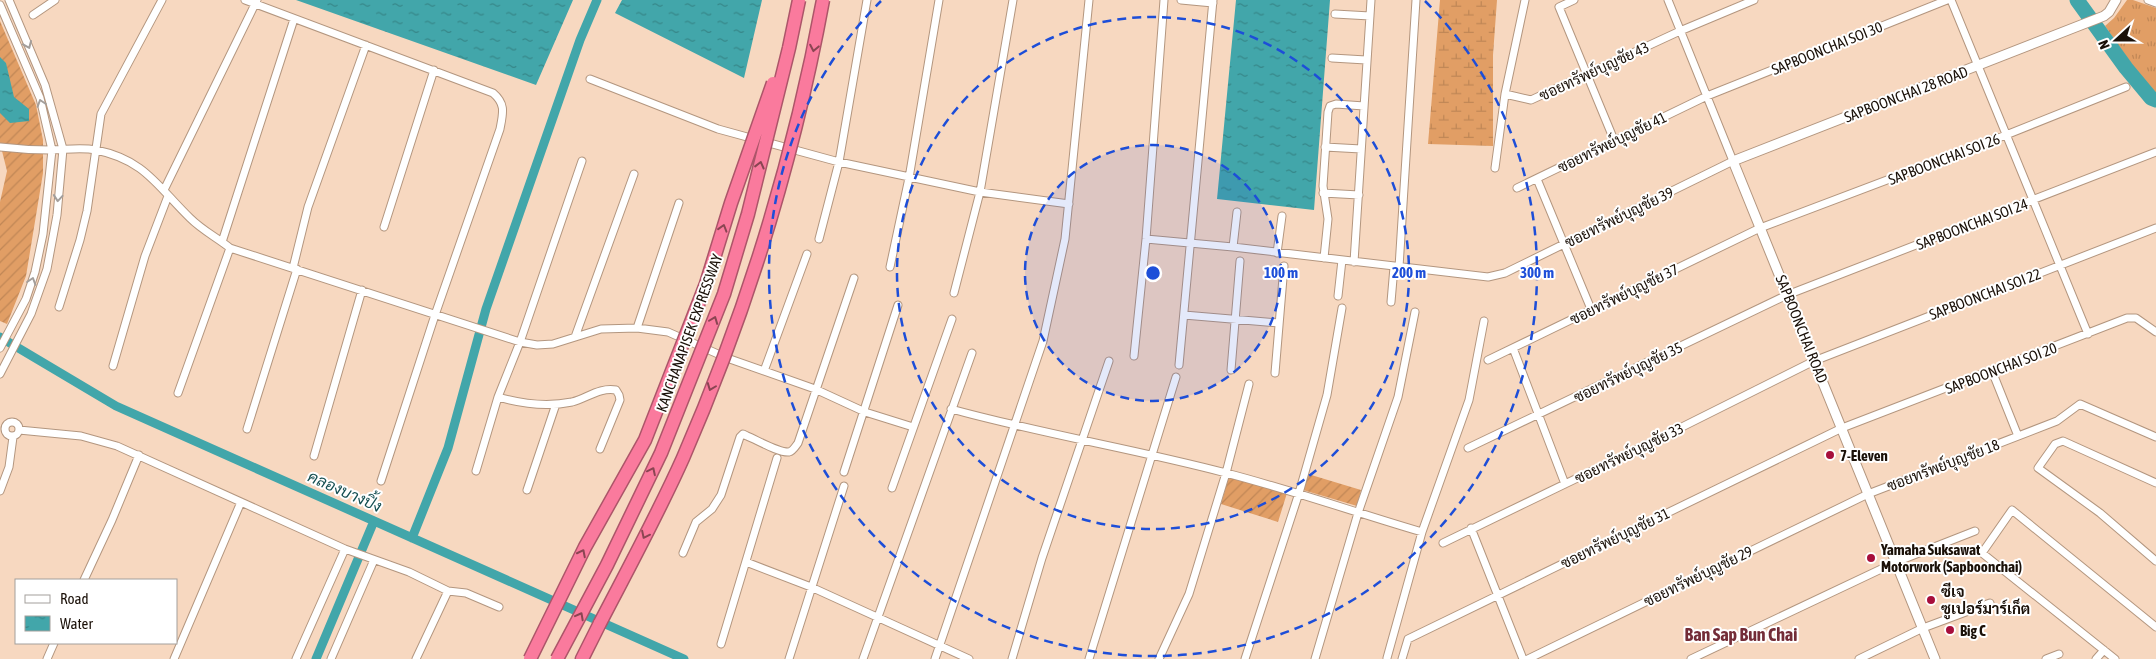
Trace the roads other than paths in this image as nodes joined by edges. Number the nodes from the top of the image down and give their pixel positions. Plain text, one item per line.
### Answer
1 (9, 0) edge
2 (55, 0) edge
3 (162, 0) edge
4 (245, 0) edge
5 (798, 0) edge
6 (823, 0) edge
7 (867, 0) edge
8 (939, 0) edge
9 (1013, 0) edge
10 (1089, 0) edge
11 (1164, 0) edge
12 (1181, 0) edge
13 (1372, 0) edge
14 (1416, 0) edge
15 (1525, 0) edge
16 (1574, 0) edge
17 (1668, 0) edge
18 (1754, 0) edge
19 (1947, 0) edge
20 (1951, 0) edge
21 (2116, 0) edge
22 (2148, 0) edge
23 (256, 2) edge
24 (1213, 2) edge
25 (2156, 3) edge
26 (0, 5) edge
27 (33, 14) dead end
28 (1336, 14) dead end
29 (1370, 16) junction
30 (294, 19) junction
31 (1680, 31) junction
32 (366, 45) junction
33 (789, 48) junction
34 (1332, 58) dead end
35 (1366, 60) junction
36 (1978, 66) junction
37 (434, 70) junction
38 (1587, 75) junction
39 (590, 79) dead end
40 (2126, 86) dead end
41 (1506, 94) junction
42 (1707, 96) junction
43 (1364, 106) junction
44 (2006, 135) junction
45 (1614, 140) junction
46 (0, 147) edge
47 (1325, 147) junction
48 (63, 149) junction
49 (1361, 149) junction
50 (52, 150) junction
51 (95, 150) junction
52 (2156, 152) edge
53 (582, 161) dead end
54 (839, 162) junction
55 (1733, 162) junction
56 (1495, 168) dead end
57 (634, 174) dead end
58 (909, 178) junction
59 (1537, 179) junction
60 (1517, 188) dead end
61 (980, 192) junction
62 (166, 193) junction
63 (1323, 193) junction
64 (1359, 195) junction
65 (2032, 201) junction
66 (678, 203) dead end
67 (1069, 204) junction
68 (1237, 212) dead end
69 (1282, 216) dead end
70 (384, 227) dead end
71 (1760, 228) junction
72 (2156, 228) edge
73 (819, 239) dead end
74 (1146, 239) junction
75 (222, 242) junction
76 (1191, 242) junction
77 (1564, 244) junction
78 (1233, 247) junction
79 (230, 248) junction
80 (1277, 253) junction
81 (808, 254) dead end
82 (1324, 258) junction
83 (1342, 260) junction
84 (1240, 261) dead end
85 (1354, 262) junction
86 (2059, 265) junction
87 (1284, 266) dead end
88 (890, 267) dead end
89 (1397, 267) junction
90 (295, 268) junction
91 (854, 278) dead end
92 (362, 290) junction
93 (954, 293) dead end
94 (1787, 295) junction
95 (1338, 296) dead end
96 (1391, 302) dead end
97 (898, 305) dead end
98 (59, 307) dead end
99 (1342, 308) dead end
100 (1591, 309) junction
101 (1415, 312) dead end
102 (1184, 314) junction
103 (435, 315) junction
104 (952, 319) dead end
105 (1235, 319) junction
106 (1484, 321) dead end
107 (1279, 323) junction
108 (637, 328) junction
109 (2156, 332) edge
110 (2088, 334) junction
111 (575, 337) junction
112 (520, 342) junction
113 (0, 348) edge
114 (1513, 348) junction
115 (972, 353) dead end
116 (1134, 356) dead end
117 (1488, 360) dead end
118 (1109, 361) dead end
119 (1814, 361) junction
120 (1179, 365) dead end
121 (113, 366) dead end
122 (1231, 370) dead end
123 (764, 371) junction
124 (1992, 371) junction
125 (1275, 373) dead end
126 (0, 374) edge
127 (1176, 377) dead end
128 (1249, 384) dead end
129 (815, 389) junction
130 (178, 393) dead end
131 (498, 397) junction
132 (556, 404) junction
133 (952, 409) junction
134 (864, 412) junction
135 (1539, 416) junction
136 (1014, 426) junction
137 (913, 427) junction
138 (1842, 428) junction
139 (2, 429) edge
140 (247, 429) dead end
141 (19, 430) junction
142 (2018, 436) junction
143 (12, 437) junction
144 (2156, 437) edge
145 (1083, 441) junction
146 (1468, 448) dead end
147 (600, 449) dead end
148 (139, 455) junction
149 (1151, 455) junction
150 (314, 456) dead end
151 (777, 458) dead end
152 (476, 472) dead end
153 (844, 472) dead end
154 (1226, 473) junction
155 (381, 481) dead end
156 (2156, 483) edge
157 (1565, 484) junction
158 (844, 486) dead end
159 (892, 488) dead end
160 (527, 490) dead end
161 (0, 491) edge
162 (1298, 493) junction
163 (1868, 494) junction
164 (241, 502) junction
165 (1358, 513) junction
166 (1471, 528) junction
167 (1975, 531) dead end
168 (1422, 532) junction
169 (1443, 543) dead end
170 (348, 550) junction
171 (683, 553) dead end
172 (371, 559) junction
173 (2156, 560) edge
174 (746, 562) junction
175 (1896, 562) junction
176 (84, 579) edge
177 (811, 587) junction
178 (448, 591) junction
179 (1498, 595) junction
180 (1990, 603) dead end
181 (499, 607) dead end
182 (878, 618) junction
183 (2156, 627) edge
184 (1922, 628) junction
185 (54, 644) edge
186 (721, 644) dead end
187 (939, 646) junction
188 (2104, 650) junction
189 (2058, 654) dead end
190 (47, 658) edge
191 (1387, 658) edge
192 (174, 659) edge
193 (296, 659) edge
194 (331, 659) edge
195 (416, 659) edge
196 (530, 659) edge
197 (557, 659) edge
198 (582, 659) edge
199 (789, 659) edge
200 (863, 659) edge
201 (935, 659) edge
202 (969, 659) edge
203 (1012, 659) edge
204 (1090, 659) edge
205 (1159, 659) edge
206 (1245, 659) edge
207 (1315, 659) edge
208 (1402, 659) edge
209 (1523, 659) edge
210 (1528, 659) edge
211 (1691, 659) edge
212 (1859, 659) edge
213 (1935, 659) edge
214 (2046, 659) edge
215 (2096, 659) edge
216 (2115, 659) edge

1 -> 48 street
2 - 27 street
3 - 51 street
4 - 23 street
5 - 33 highway, KANCHANAPISEK EXPRESSWAY, bridge
6 -> 198 highway, bridge
7 - 54 street
8 - 58 street
9 - 61 street
10 - 67 street
11 - 74 street
12 - 24 street
13 - 29 street
14 - 89 street
15 - 41 street
16 - 38 street
17 - 31 street, SAPBOONCHAI ROAD
18 - 31 street, ซอยทรัพย์บุญชัย 43
19 - 42 street, SAPBOONCHAI SOI 30
20 - 36 street
21 - 36 street, SAPBOONCHAI 28 ROAD
22 - 25 street
23 - 30 street
23 - 62 street
24 - 76 street
50 -> 26 street
28 - 29 street
29 - 35 street
30 - 32 street
30 - 75 street
31 - 38 street, ซอยทรัพย์บุญชัย 43
31 - 42 street, SAPBOONCHAI ROAD
32 - 37 street
32 - 90 street
196 -> 33 highway, bridge
197 -> 33 highway, KANCHANAPISEK EXPRESSWAY, bridge
34 - 35 street
35 - 43 street
36 - 44 street
36 - 55 street, SAPBOONCHAI 28 ROAD
37 - 70 street
37 - 103 street
38 - 41 street, ซอยทรัพย์บุญชัย 43
38 - 45 street
39 - 54 street
40 - 44 street, SAPBOONCHAI SOI 26
41 - 56 street
42 - 45 street, ซอยทรัพย์บุญชัย 41
42 - 55 street, SAPBOONCHAI ROAD
43 - 47 street
43 - 49 street
44 - 65 street
44 - 71 street, SAPBOONCHAI SOI 26
45 - 59 street, ซอยทรัพย์บุญชัย 41
46 - 50 street
47 - 49 street
47 - 63 street
48 - 50 street
48 - 51 street
48 -> 126 street
49 - 64 street
113 -> 50 street
51 - 62 street
51 - 98 street
52 - 65 street, SAPBOONCHAI SOI 24
53 - 112 street
54 - 58 street
54 - 73 street
55 - 71 street, SAPBOONCHAI ROAD
55 - 77 street, ซอยทรัพย์บุญชัย 39
57 - 111 street
58 - 61 street
58 - 88 street
59 - 60 street, ซอยทรัพย์บุญชัย 41
59 - 77 street
61 - 67 street
61 - 93 street
62 - 75 street
62 - 121 street
63 - 64 street
63 - 82 street
64 - 85 street
65 - 86 street
65 - 94 street, SAPBOONCHAI SOI 24
66 - 108 street
67 - 136 street
68 - 78 street
69 - 80 street
71 - 94 street, SAPBOONCHAI ROAD
71 - 100 street, ซอยทรัพย์บุญชัย 37
72 - 86 street, SAPBOONCHAI SOI 22
74 - 76 street, ซอยทรัพย์บุญชัย 39
74 - 116 street
75 - 79 street
76 - 78 street, ซอยทรัพย์บุญชัย 39
76 - 102 street
77 - 89 street, ซอยทรัพย์บุญชัย 39
77 - 100 street
78 - 80 street, ซอยทรัพย์บุญชัย 39
79 - 90 street
79 - 130 street
80 - 82 street, ซอยทรัพย์บุญชัย 39
81 - 123 street
82 - 83 street, ซอยทรัพย์บุญชัย 39
83 - 85 street, ซอยทรัพย์บุญชัย 39
83 - 95 street
84 - 105 street
85 - 89 street, ซอยทรัพย์บุญชัย 39
86 - 110 street
86 - 119 street, SAPBOONCHAI SOI 22
87 - 107 street
89 - 96 street
90 - 92 street
90 - 140 street
91 - 129 street
92 - 103 street
92 - 150 street
94 - 119 street, SAPBOONCHAI ROAD
94 - 135 street, ซอยทรัพย์บุญชัย 35
97 - 134 street
99 - 162 street
100 - 114 street, ซอยทรัพย์บุญชัย 37
101 - 165 street
102 - 105 street
102 - 120 street
103 - 112 street
103 - 155 street
104 - 137 street
105 - 107 street
105 - 122 street
106 - 168 street
107 - 125 street
108 - 111 street
108 - 123 street
109 - 110 street, SAPBOONCHAI SOI 20
110 - 124 street, SAPBOONCHAI SOI 20
111 - 112 street
112 - 131 street
114 - 117 street, ซอยทรัพย์บุญชัย 37
114 - 135 street
115 - 133 street
118 - 145 street
119 - 138 street, SAPBOONCHAI ROAD
119 - 157 street, ซอยทรัพย์บุญชัย 33
123 - 129 street
124 - 138 street, SAPBOONCHAI SOI 20
124 - 142 street
127 - 149 street
128 - 154 street
129 - 134 street
129 - 171 street
131 - 132 street
131 - 152 street
132 - 147 street
132 - 160 street
133 - 136 street
133 - 182 street
134 - 137 street
134 - 153 street
135 - 146 street, ซอยทรัพย์บุญชัย 35
135 - 157 street
136 - 145 street
136 - 187 street
137 - 159 street
138 - 163 street, SAPBOONCHAI ROAD
138 - 179 street, ซอยทรัพย์บุญชัย 31
139 - 141 street
139 - 143 street
141 - 143 street
141 - 148 street
142 - 144 street, ซอยทรัพย์บุญชัย 18
142 - 163 street, ซอยทรัพย์บุญชัย 18
143 - 161 street
145 - 149 street
145 - 203 street
148 - 164 street
148 - 176 street
149 - 154 street
149 - 204 street
151 - 174 street
154 - 162 street
154 - 205 street
156 - 173 street
157 - 166 street, ซอยทรัพย์บุญชัย 33
158 - 177 street
162 - 165 street
162 - 206 street
163 - 175 street, SAPBOONCHAI ROAD
163 - 210 street, ซอยทรัพย์บุญชัย 29
164 - 170 street
164 - 192 street
165 - 168 street
165 - 207 street
166 - 169 street, ซอยทรัพย์บุญชัย 33
166 - 179 street
167 - 175 street
168 - 191 street
170 - 172 street
170 - 193 street
172 - 178 street
172 - 194 street
174 - 177 street
174 - 186 street
175 - 184 street, SAPBOONCHAI ROAD
175 - 211 street
177 - 182 street
177 - 199 street
178 - 181 street
178 - 195 street
179 - 208 street, ซอยทรัพย์บุญชัย 31
179 - 209 street
180 - 184 street
182 - 187 street
182 - 200 street
183 - 188 street
184 - 212 street
184 - 213 street, SAPBOONCHAI ROAD
185 - 190 street
187 - 201 street
187 - 202 street
188 - 215 street
188 - 216 street
189 - 214 street

